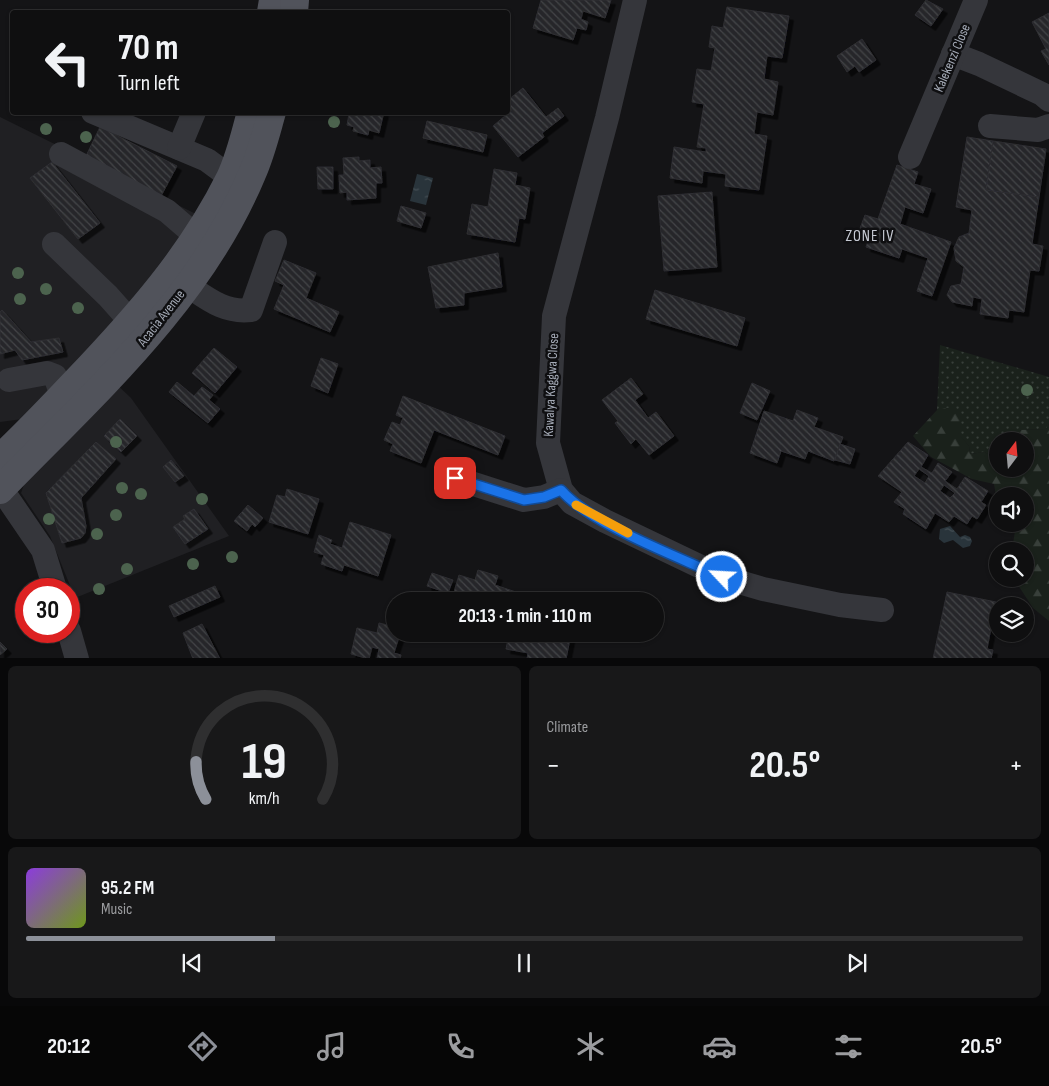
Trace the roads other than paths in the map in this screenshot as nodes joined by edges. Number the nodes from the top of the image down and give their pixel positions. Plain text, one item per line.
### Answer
1 (635, 0) edge
2 (976, 0) edge
3 (953, 54) junction
4 (1049, 100) edge
5 (100, 115) edge
6 (193, 115) edge
7 (250, 115) edge
8 (271, 115) edge
9 (990, 126) dead end
10 (1049, 126) edge
11 (179, 148) junction
12 (61, 154) dead end
13 (910, 156) dead end
14 (230, 177) junction
15 (196, 236) junction
16 (276, 242) dead end
17 (54, 244) dead end
18 (187, 285) junction
19 (132, 323) junction
20 (9, 380) dead end
21 (62, 395) junction
22 (0, 458) edge
23 (455, 478) dead end
24 (1, 488) edge
25 (561, 490) junction
26 (52, 578) edge
27 (882, 610) dead end
28 (73, 643) edge
29 (78, 658) edge

1 - 25 street, Kawalya Kaggwa Close
2 - 3 street, Kalekenzi Close
3 - 4 street
3 - 13 street, Kalekenzi Close
5 - 11 street
6 - 11 street
7 - 14 main road, Acacia Avenue
8 - 18 main road, Acacia Avenue
9 - 10 street
11 - 14 street
12 - 15 street
14 - 15 main road, Acacia Avenue
15 - 19 main road, Acacia Avenue
16 - 18 street
17 - 19 street
18 - 24 main road, Acacia Avenue
19 - 21 main road, Acacia Avenue
20 - 21 street
21 - 22 main road, Acacia Avenue
23 - 25 street
24 - 26 street
25 - 27 street
28 - 29 street

